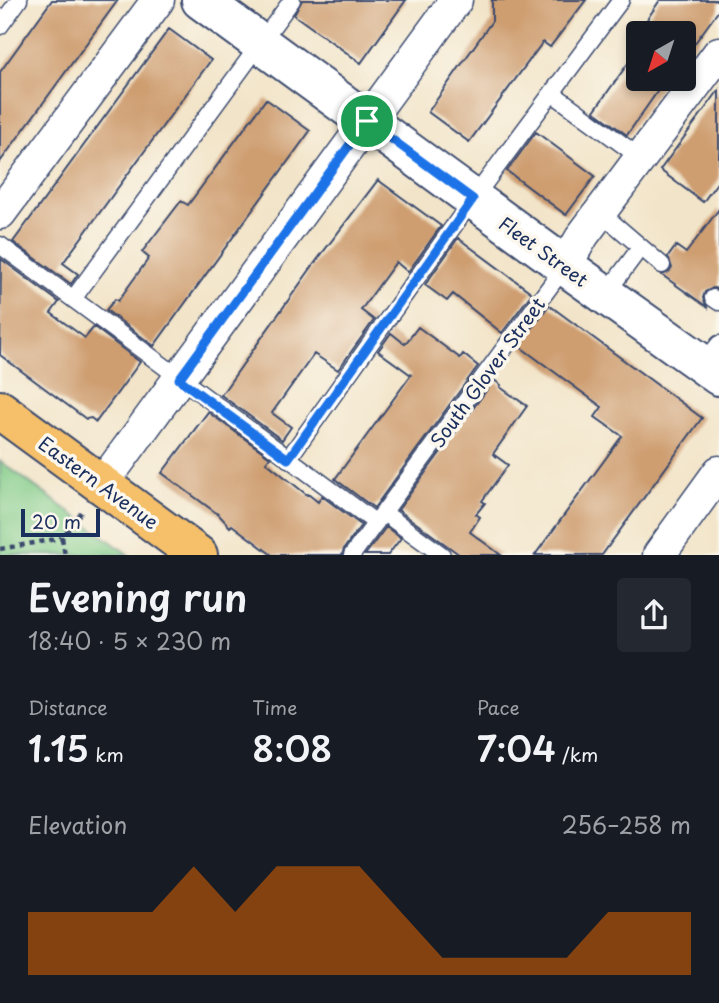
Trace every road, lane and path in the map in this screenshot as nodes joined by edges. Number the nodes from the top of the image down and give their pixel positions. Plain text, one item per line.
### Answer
1 (19, 0) edge
2 (158, 0) edge
3 (201, 0) edge
4 (292, 0) edge
5 (456, 0) edge
6 (621, 0) edge
7 (0, 26) edge
8 (260, 43) junction
9 (719, 53) edge
10 (552, 93) junction
11 (367, 121) junction
12 (641, 158) junction
13 (473, 199) junction
14 (600, 212) junction
15 (0, 213) edge
16 (0, 245) edge
17 (640, 248) junction
18 (662, 265) dead end
19 (565, 266) junction
20 (605, 295) junction
21 (73, 299) junction
22 (714, 361) edge
23 (179, 379) junction
24 (0, 410) edge
25 (288, 459) junction
26 (719, 472) edge
27 (92, 498) junction
28 (380, 518) junction
29 (62, 538) junction
30 (0, 549) edge
31 (65, 555) edge
32 (198, 555) edge
33 (352, 555) edge
34 (442, 555) edge
35 (659, 555) edge

1 - 7 lane
2 - 15 street
3 - 8 street, Fleet Street
4 - 8 lane
5 - 11 street
6 - 10 lane
8 - 11 street, Fleet Street
8 - 21 lane
9 - 12 street, South Glover Street
10 - 12 lane
10 - 13 lane
11 - 13 street, Fleet Street
11 - 23 street
12 - 14 street, South Glover Street
13 - 19 street, Fleet Street
13 - 25 lane
14 - 17 lane
14 - 19 street, South Glover Street
16 - 21 lane
17 - 18 lane
17 - 20 lane
19 - 20 street, Fleet Street
19 - 28 lane, South Glover Street
20 - 22 street, Fleet Street
21 - 23 lane
23 - 25 lane
23 - 27 street
24 - 27 main road, Eastern Avenue
25 - 28 lane
26 - 35 street
27 - 29 path
27 - 32 main road, Eastern Avenue
28 - 33 lane, South Glover Street
28 - 34 lane
29 - 30 path
29 - 31 path

